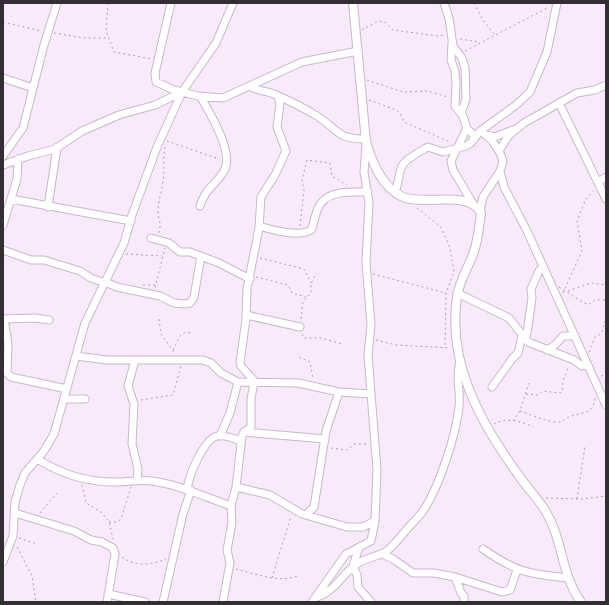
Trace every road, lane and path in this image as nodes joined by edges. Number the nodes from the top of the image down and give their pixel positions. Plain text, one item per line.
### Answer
1 (56, 3) edge
2 (108, 3) edge
3 (170, 3) edge
4 (233, 3) edge
5 (353, 3) edge
6 (444, 3) edge
7 (474, 3) edge
8 (557, 3) edge
9 (3, 22) edge
10 (48, 32) junction
11 (496, 35) junction
12 (108, 38) junction
13 (356, 38) junction
14 (451, 39) junction
15 (480, 42) junction
16 (358, 51) junction
17 (459, 54) junction
18 (158, 61) junction
19 (3, 78) edge
20 (360, 80) junction
21 (606, 85) edge
22 (250, 86) junction
23 (33, 88) junction
24 (182, 92) junction
25 (200, 96) junction
26 (278, 96) junction
27 (362, 97) junction
28 (455, 97) junction
29 (559, 103) junction
30 (461, 113) junction
31 (467, 128) junction
32 (513, 130) junction
33 (483, 133) junction
34 (474, 139) junction
35 (366, 141) junction
36 (57, 147) junction
37 (457, 148) junction
38 (498, 151) junction
39 (3, 156) edge
40 (18, 159) junction
41 (226, 163) junction
42 (3, 165) edge
43 (500, 171) junction
44 (606, 177) edge
45 (598, 183) junction
46 (360, 192) junction
47 (368, 192) junction
48 (395, 192) junction
49 (11, 199) junction
50 (606, 200) edge
51 (473, 204) junction
52 (200, 206) dead end
53 (414, 206) dead end
54 (48, 207) junction
55 (480, 211) junction
56 (131, 221) junction
57 (3, 225) edge
58 (259, 226) junction
59 (299, 233) junction
60 (154, 239) joint
61 (166, 242) junction
62 (3, 250) edge
63 (118, 254) junction
64 (163, 256) junction
65 (201, 256) junction
66 (254, 256) junction
67 (543, 267) junction
68 (316, 273) dead end
69 (367, 273) junction
70 (250, 277) junction
71 (105, 282) junction
72 (311, 284) junction
73 (551, 284) junction
74 (606, 285) edge
75 (566, 291) junction
76 (446, 293) junction
77 (458, 293) junction
78 (157, 295) junction
79 (307, 297) junction
80 (606, 300) edge
81 (246, 315) junction
82 (4, 319) edge
83 (159, 319) dead end
84 (606, 319) edge
85 (49, 320) dead end
86 (300, 327) junction
87 (190, 333) dead end
88 (370, 336) junction
89 (575, 336) junction
90 (524, 338) junction
91 (342, 344) dead end
92 (445, 348) junction
93 (457, 348) junction
94 (173, 350) junction
95 (546, 350) junction
96 (76, 356) junction
97 (300, 357) dead end
98 (584, 357) junction
99 (135, 360) junction
100 (180, 360) junction
101 (460, 362) junction
102 (588, 365) junction
103 (568, 368) dead end
104 (238, 382) junction
105 (254, 382) junction
106 (529, 383) dead end
107 (596, 383) junction
108 (313, 386) junction
109 (492, 387) dead end
110 (67, 389) junction
111 (339, 392) junction
112 (370, 394) junction
113 (526, 394) junction
114 (64, 399) junction
115 (85, 399) dead end
116 (133, 401) junction
117 (606, 405) edge
118 (520, 411) junction
119 (513, 421) junction
120 (533, 427) dead end
121 (487, 429) junction
122 (244, 432) junction
123 (220, 436) junction
124 (325, 439) junction
125 (241, 441) junction
126 (376, 444) junction
127 (585, 446) dead end
128 (323, 447) junction
129 (37, 459) junction
130 (80, 479) junction
131 (135, 481) junction
132 (236, 487) junction
133 (189, 490) junction
134 (57, 493) dead end
135 (606, 496) edge
136 (536, 498) junction
137 (576, 499) junction
138 (231, 506) junction
139 (293, 509) junction
140 (15, 514) junction
141 (306, 515) junction
142 (36, 521) junction
143 (376, 521) junction
144 (109, 522) junction
145 (12, 538) junction
146 (37, 544) dead end
147 (359, 547) junction
148 (114, 549) junction
149 (482, 549) dead end
150 (382, 554) junction
151 (172, 557) junction
152 (3, 562) edge
153 (354, 566) junction
154 (230, 567) junction
155 (517, 570) junction
156 (298, 576) dead end
157 (455, 577) junction
158 (272, 578) junction
159 (568, 578) junction
160 (108, 594) junction
161 (313, 600) edge
162 (36, 602) edge
163 (107, 602) edge
164 (145, 602) edge
165 (163, 602) edge
166 (223, 602) edge
167 (371, 602) edge
168 (464, 602) edge
169 (581, 602) edge

1 - 10 street
2 - 12 path
3 - 18 street
4 - 24 street
5 - 13 street
6 - 14 street
7 - 11 path
8 - 11 path
8 - 33 street
9 - 10 path
10 - 12 path
10 - 23 street
11 - 15 path
12 - 18 path
13 - 14 path
13 - 16 street
14 - 15 path
14 - 17 street
14 - 28 street
15 - 17 path
16 - 20 street
16 - 22 street
17 - 30 street
18 - 24 street
19 - 23 street
20 - 27 street
20 - 28 path
21 - 29 street
22 - 25 street
22 - 26 street
23 - 39 street
24 - 25 street
24 - 36 street
24 - 56 street
25 - 41 street
26 - 35 street
26 - 58 street
27 - 35 street
27 - 37 path
28 - 30 street
29 - 32 street
29 - 45 street
30 - 31 street
31 - 34 street
31 - 37 street
32 - 33 street
32 - 38 street
33 - 34 street
33 - 38 street
34 - 37 street
35 - 47 street
35 - 48 street
36 - 40 street
36 - 54 street
37 - 48 street
37 - 51 street
38 - 43 street
40 - 42 street
40 - 49 street
41 - 52 street
41 - 60 path
43 - 55 street
43 - 67 street
44 - 45 street
45 - 50 street
45 - 75 path
46 - 47 street
46 - 59 street
46 - 59 path
47 - 69 street
48 - 51 street
49 - 54 street
49 - 57 street
51 - 55 street
53 - 76 path
54 - 56 street
55 - 77 street
56 - 63 street
58 - 59 street
58 - 66 street
60 - 61 street
61 - 64 path
61 - 65 street
62 - 71 street
63 - 64 path
63 - 71 street
64 - 78 path
65 - 70 street
65 - 78 street
66 - 70 street
66 - 72 path
67 - 73 street
67 - 90 street
68 - 72 path
69 - 76 path
69 - 88 street
70 - 79 path
70 - 81 street
71 - 78 street
71 - 96 street
72 - 79 path
73 - 75 path
73 - 89 street
74 - 75 path
75 - 80 path
76 - 92 path
77 - 90 street
77 - 93 street
79 - 86 path
81 - 86 street
81 - 105 street
82 - 85 street
82 - 110 street
83 - 94 path
84 - 98 path
86 - 91 path
87 - 94 path
88 - 92 path
88 - 112 street
89 - 95 street
89 - 98 street
90 - 95 street
90 - 109 street
92 - 93 path
93 - 101 street
94 - 100 path
95 - 102 street
96 - 99 street
96 - 110 street
97 - 108 path
98 - 102 street
99 - 100 street
99 - 116 street
100 - 104 street
100 - 116 path
101 - 121 street
101 - 150 street
102 - 107 street
103 - 113 path
104 - 105 street
104 - 123 street
105 - 108 street
105 - 122 street
106 - 113 path
107 - 117 street
107 - 118 path
108 - 111 street
110 - 114 street
111 - 112 street
111 - 124 street
112 - 126 street
113 - 118 path
114 - 115 street
114 - 129 street
116 - 131 street
118 - 119 path
119 - 120 path
119 - 121 path
121 - 136 street
122 - 124 street
122 - 125 street
123 - 125 street
123 - 133 street
124 - 128 street
125 - 132 street
126 - 128 path
126 - 143 street
127 - 137 path
128 - 141 street
129 - 130 street
129 - 140 street
130 - 131 street
130 - 144 path
131 - 133 street
131 - 144 path
132 - 138 street
132 - 139 street
133 - 138 street
133 - 151 street
134 - 142 path
135 - 137 path
136 - 137 path
136 - 159 street
138 - 154 street
139 - 141 street
139 - 158 path
140 - 142 street
140 - 145 street
141 - 143 street
142 - 148 street
143 - 147 street
144 - 148 path
145 - 146 path
145 - 152 street
145 - 162 path
147 - 153 street
147 - 161 street
148 - 151 path
148 - 160 street
149 - 155 street
150 - 153 street
150 - 157 street
151 - 165 street
153 - 161 street
153 - 167 street
154 - 158 path
154 - 166 street
155 - 157 street
155 - 159 street
156 - 158 path
157 - 168 street
159 - 169 street
160 - 163 street
160 - 164 street

